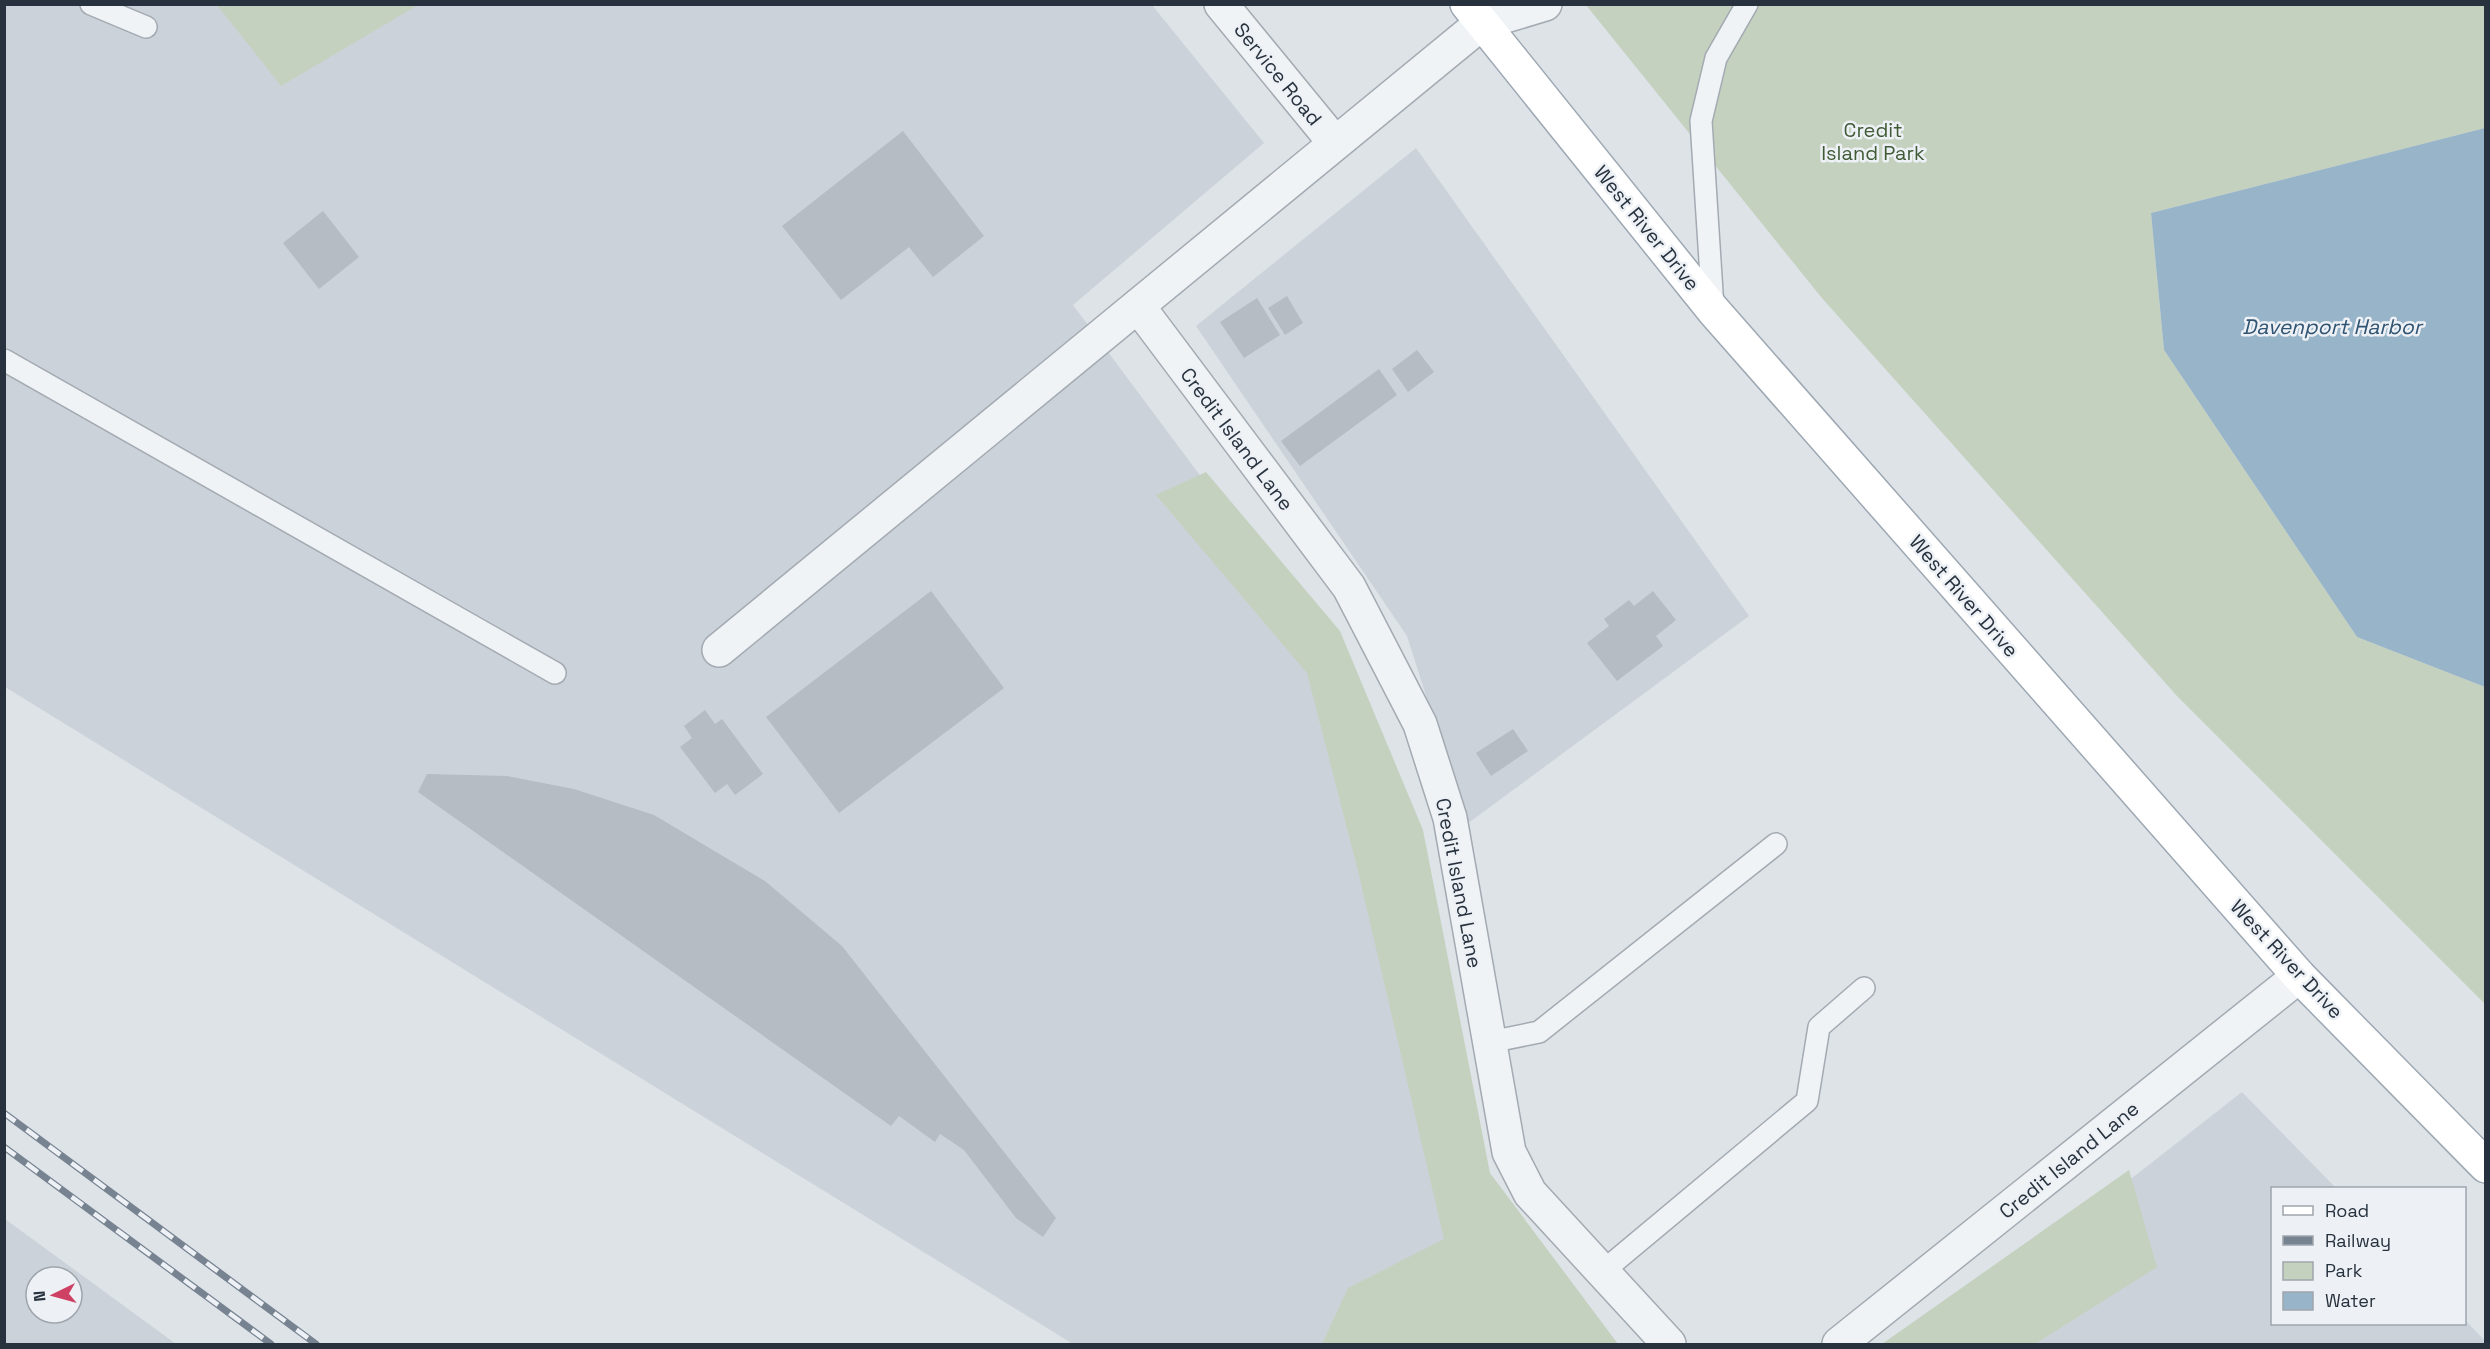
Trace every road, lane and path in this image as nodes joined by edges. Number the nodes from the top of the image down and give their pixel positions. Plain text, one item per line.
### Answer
1 (91, 4) edge
2 (1221, 4) edge
3 (1545, 4) edge
4 (1747, 4) edge
5 (1474, 14) edge
6 (146, 27) dead end
7 (1335, 143) junction
8 (1138, 306) junction
9 (1713, 309) junction
10 (4, 360) edge
11 (718, 650) dead end
12 (555, 673) dead end
13 (1776, 843) dead end
14 (2299, 976) junction
15 (1864, 988) dead end
16 (1490, 1042) junction
17 (2486, 1166) edge
18 (1602, 1272) junction
19 (1669, 1344) edge
20 (1839, 1344) edge

1 - 6 lane
2 - 7 street, Service Road
3 - 5 street
4 - 9 lane
5 - 7 street
5 - 9 main road, West River Drive
7 - 8 street
8 - 11 street
8 - 16 street, Credit Island Lane
9 - 14 main road, West River Drive
10 - 12 lane
13 - 16 lane
14 - 17 main road, West River Drive
14 - 20 street, Credit Island Lane
15 - 18 lane
16 - 18 street, Credit Island Lane
18 - 19 street, Credit Island Lane

